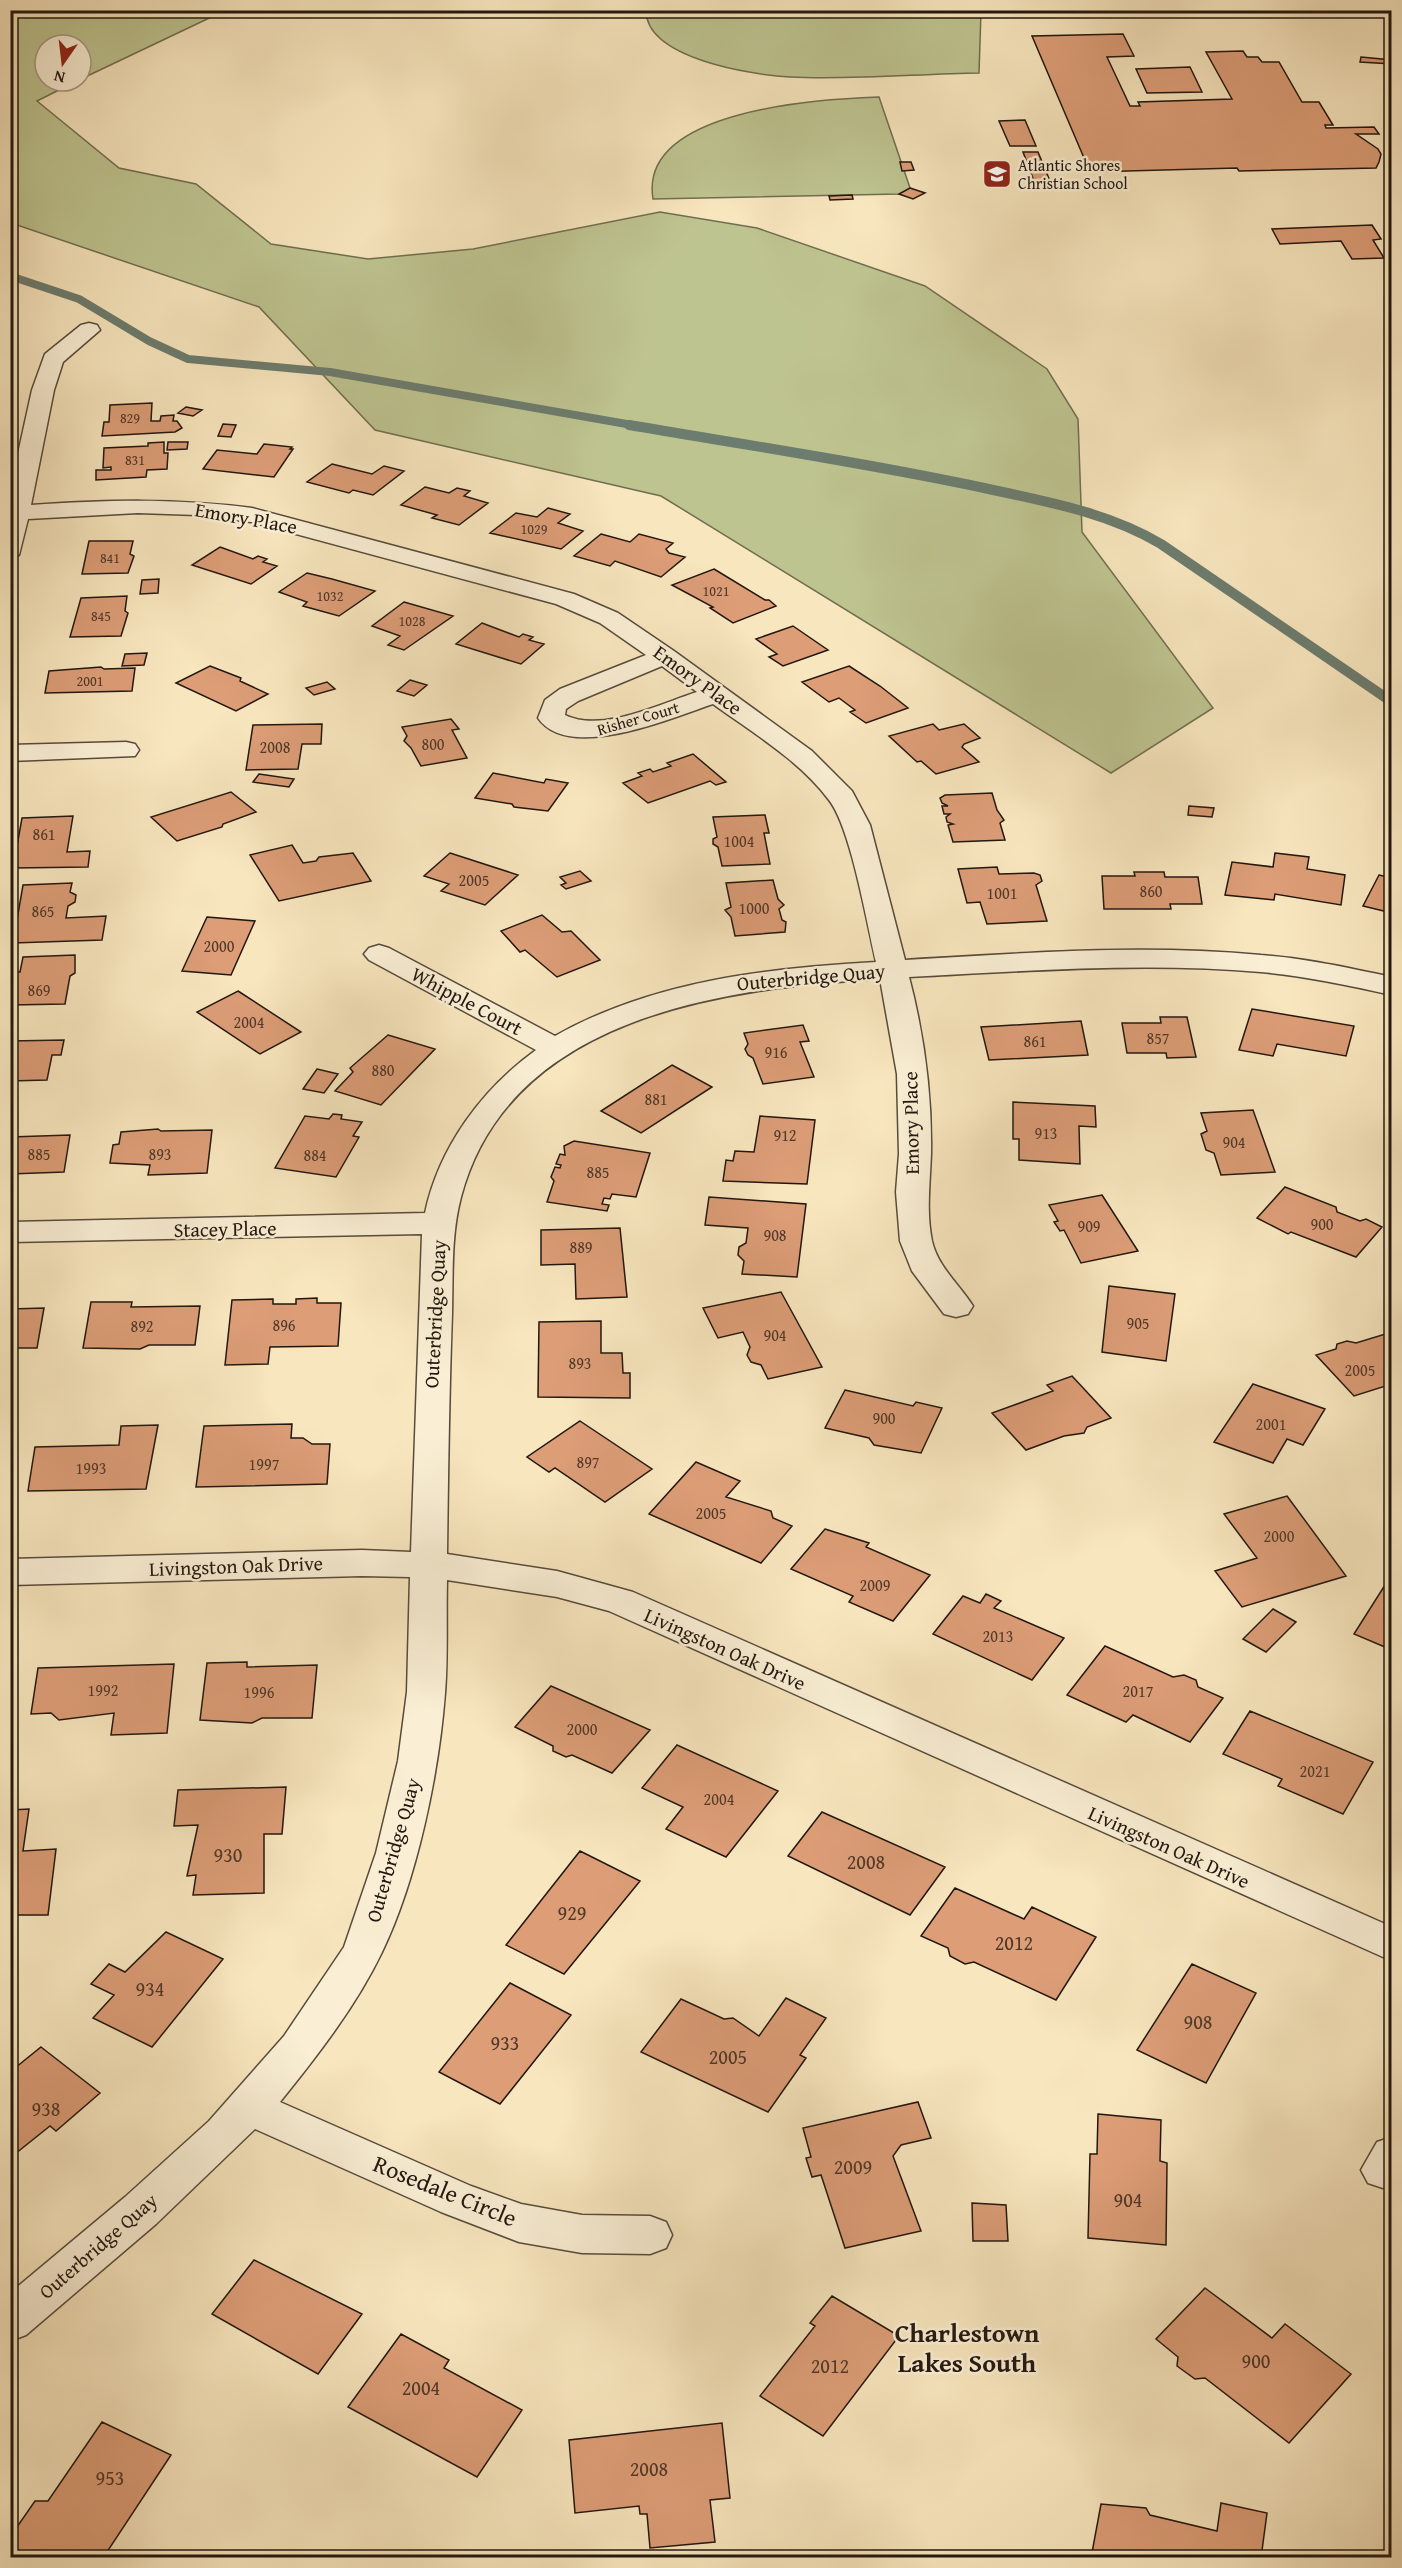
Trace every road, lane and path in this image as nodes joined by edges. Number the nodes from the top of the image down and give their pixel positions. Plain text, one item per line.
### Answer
1 (89, 330) dead end
2 (16, 513) junction
3 (10, 550) edge
4 (665, 656) junction
5 (717, 694) junction
6 (126, 750) dead end
7 (10, 753) edge
8 (379, 954) dead end
9 (893, 969) junction
10 (1392, 986) edge
11 (555, 1048) junction
12 (440, 1223) junction
13 (10, 1232) edge
14 (956, 1306) dead end
15 (429, 1565) junction
16 (10, 1572) edge
17 (1392, 1946) edge
18 (250, 2108) junction
19 (650, 2235) dead end
20 (10, 2321) edge

1 - 2 street
2 - 3 street
2 - 4 street, Emory Place
4 - 5 street, Emory Place
4 - 5 street, Risher Court
5 - 9 street, Emory Place
6 - 7 street
8 - 11 street, Whipple Court
9 - 10 street, Outerbridge Quay
9 - 11 street, Outerbridge Quay
9 - 14 street, Emory Place
11 - 12 street, Outerbridge Quay
12 - 13 street, Stacey Place
12 - 15 street, Outerbridge Quay
15 - 16 street, Livingston Oak Drive
15 - 17 street, Livingston Oak Drive
15 - 18 street, Outerbridge Quay
18 - 19 street, Rosedale Circle
18 - 20 street, Outerbridge Quay

